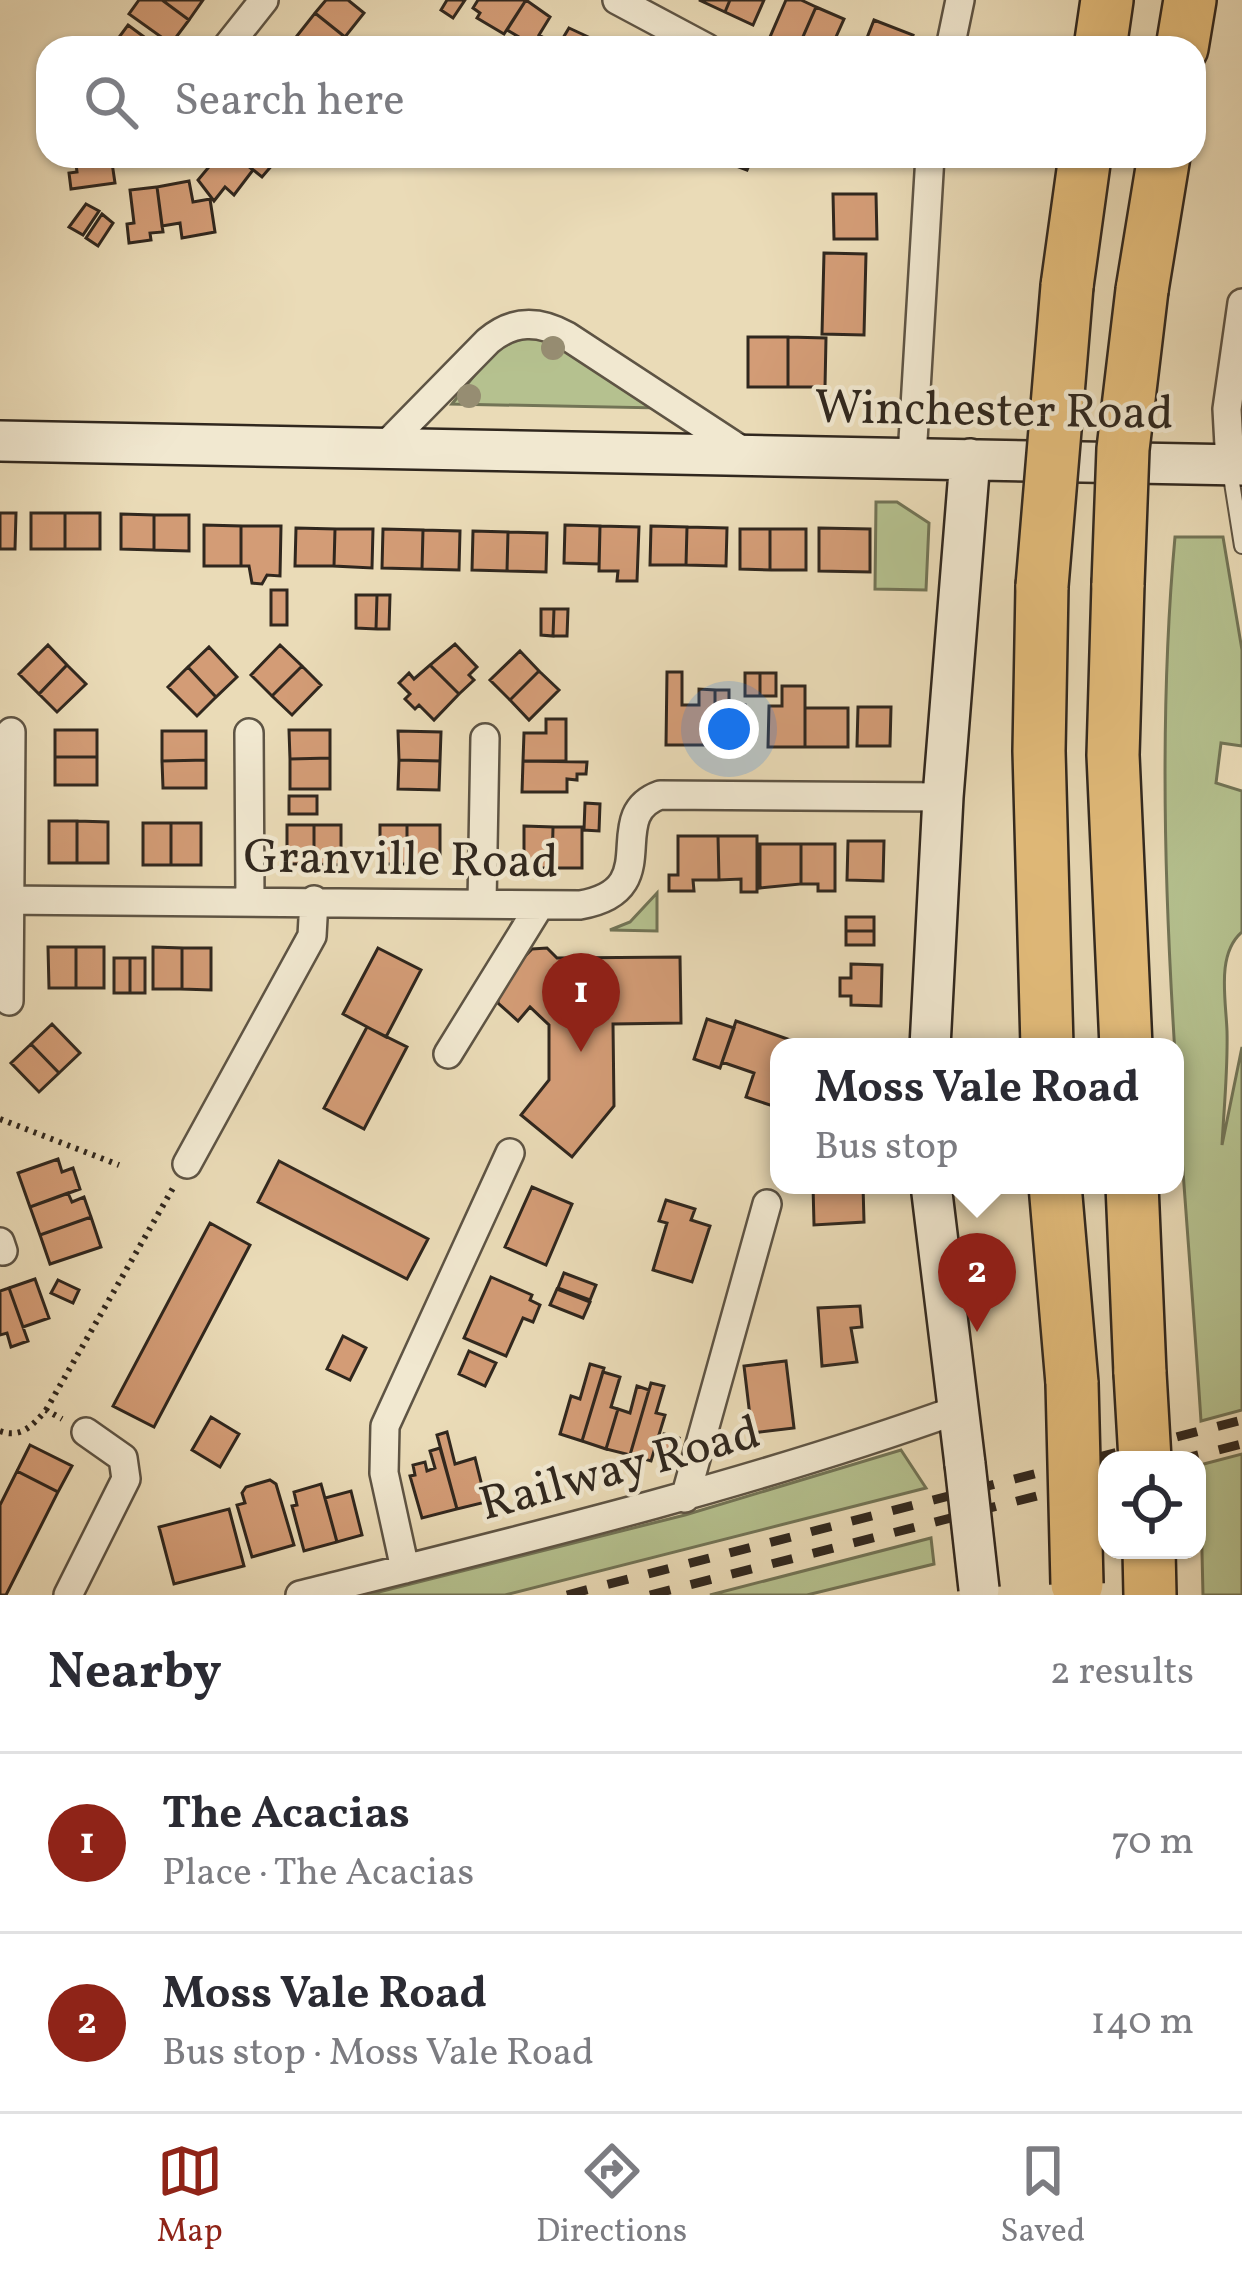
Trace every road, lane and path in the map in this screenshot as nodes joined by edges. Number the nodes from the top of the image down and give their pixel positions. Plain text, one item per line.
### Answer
1 (264, 0) edge
2 (616, 0) edge
3 (960, 0) edge
4 (1107, 0) edge
5 (1190, 0) edge
6 (236, 36) edge
7 (684, 36) edge
8 (952, 36) edge
9 (1102, 36) edge
10 (1184, 36) edge
11 (929, 168) edge
12 (1083, 168) edge
13 (1162, 168) edge
14 (1242, 303) edge
15 (0, 441) edge
16 (384, 447) junction
17 (744, 452) junction
18 (912, 457) junction
19 (970, 459) junction
20 (1236, 465) edge
21 (1242, 546) edge
22 (11, 732) dead end
23 (249, 733) dead end
24 (485, 738) dead end
25 (944, 797) junction
26 (5, 900) edge
27 (250, 900) junction
28 (314, 900) junction
29 (482, 903) junction
30 (540, 905) junction
31 (9, 1001) dead end
32 (931, 1038) edge
33 (1047, 1038) edge
34 (1126, 1038) edge
35 (448, 1054) dead end
36 (0, 1119) edge
37 (510, 1154) dead end
38 (187, 1164) joint
39 (119, 1165) dead end
40 (932, 1194) edge
41 (1055, 1194) edge
42 (1132, 1194) edge
43 (767, 1204) dead end
44 (46, 1410) junction
45 (957, 1410) junction
46 (0, 1431) edge
47 (86, 1432) joint
48 (1144, 1451) edge
49 (685, 1498) junction
50 (405, 1569) junction
51 (1077, 1589) edge
52 (980, 1592) edge
53 (68, 1595) edge
54 (300, 1595) edge

1 - 6 street
2 - 7 street
3 - 8 street
4 - 9 highway
5 - 10 highway
11 - 18 street
12 - 33 highway, bridge
13 - 34 highway, bridge
14 - 20 street
15 - 16 street, Winchester Road
16 - 17 street, Winchester Road
16 - 17 street
17 - 18 street, Winchester Road
18 - 19 street, Winchester Road
19 - 20 street, Winchester Road
19 - 25 street
20 - 21 lane
22 - 26 street
23 - 27 street
24 - 29 street
25 - 30 street, Granville Road
25 - 32 street
26 - 27 street, Granville Road
26 - 31 street
27 - 28 street, Granville Road
28 - 29 street, Granville Road
28 - 38 street
29 - 30 street, Granville Road
30 - 35 street
36 - 39 path
37 - 50 street
38 - 44 path
40 - 45 street
41 - 51 highway, bridge
42 - 48 highway, bridge
43 - 49 street
44 - 46 path
44 - 47 path
45 - 49 street, Railway Road
45 - 52 street, bridge
47 - 53 street
49 - 50 street, Railway Road
50 - 54 street, Railway Road

